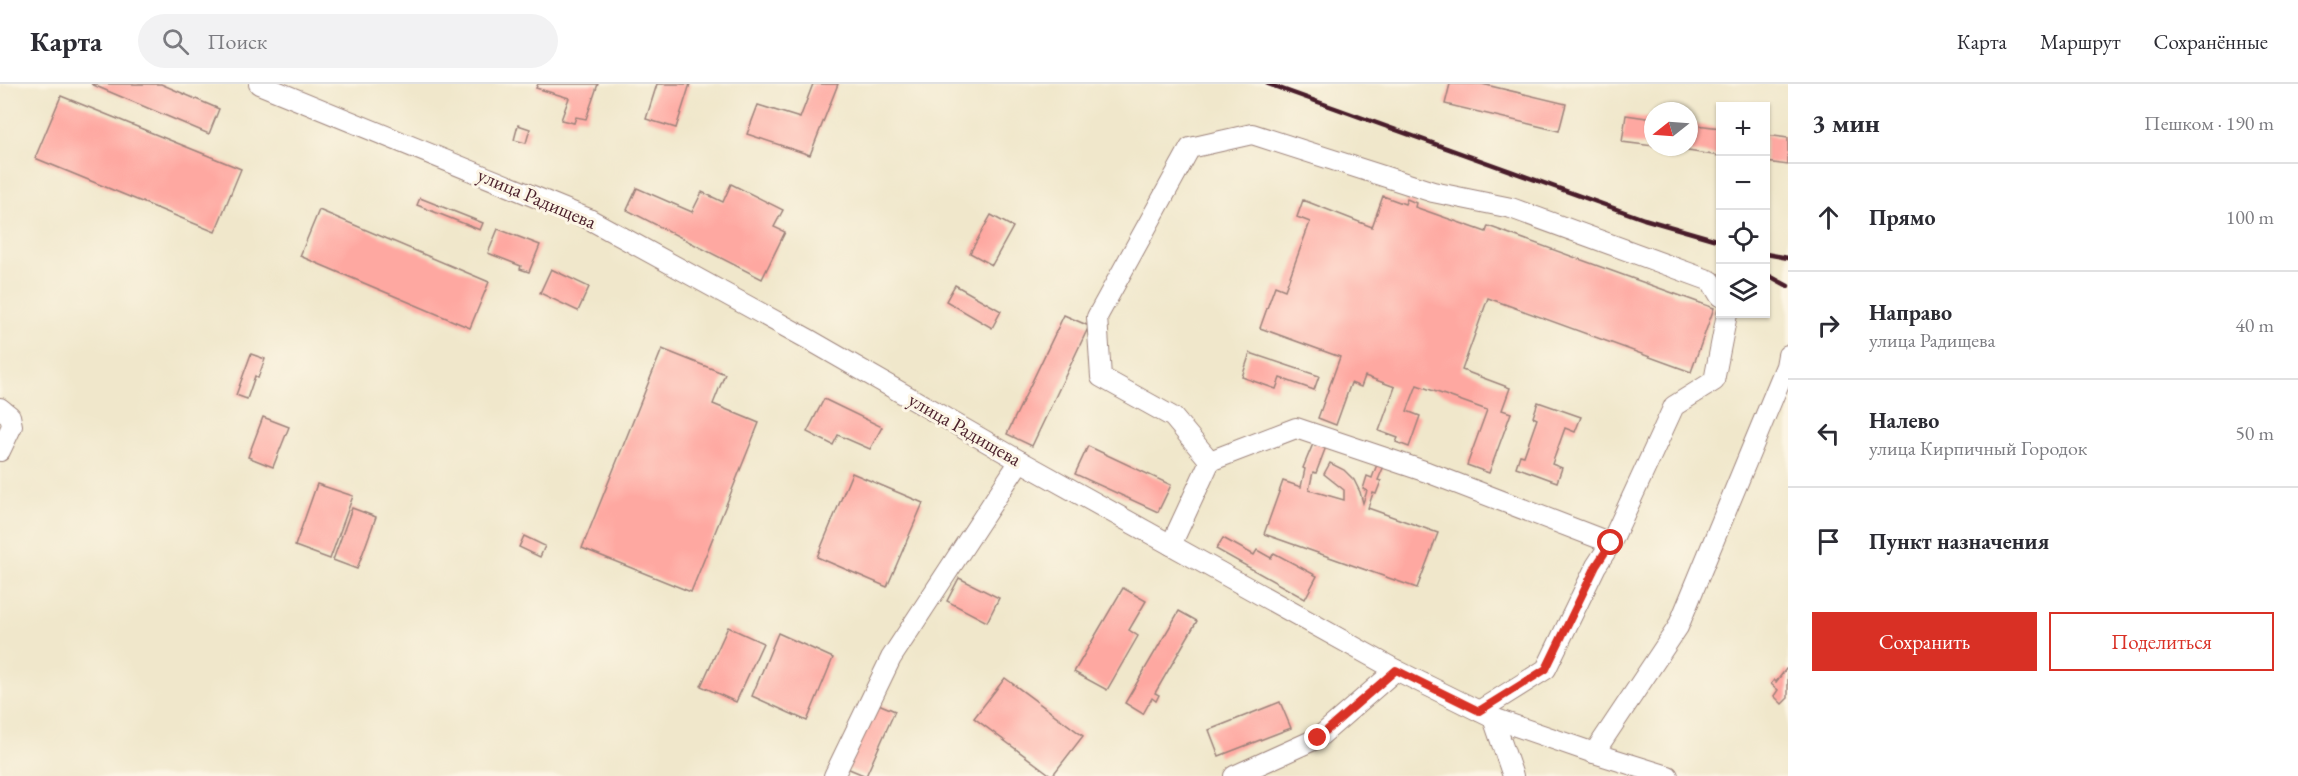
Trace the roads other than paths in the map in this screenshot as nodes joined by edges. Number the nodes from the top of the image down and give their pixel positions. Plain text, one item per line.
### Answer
1 (259, 84) edge
2 (1716, 289) edge
3 (1726, 318) edge
4 (1787, 362) edge
5 (0, 408) edge
6 (0, 451) edge
7 (1020, 461) junction
8 (1210, 461) junction
9 (1611, 543) junction
10 (1171, 545) junction
11 (1396, 670) junction
12 (1486, 715) junction
13 (1594, 753) junction
14 (834, 776) edge
15 (1234, 776) edge
16 (1513, 776) edge
17 (1668, 776) edge

1 - 7 street, улица Радищева
2 - 8 street
3 - 9 street
4 - 13 street
5 - 6 street
7 - 10 street, улица Радищева
7 - 14 street
8 - 9 street
8 - 10 street
9 - 12 street
10 - 11 street, улица Радищева
11 - 12 street, улица Радищева
11 - 15 street
12 - 13 street, улица Радищева
12 - 16 street
13 - 17 street, улица Радищева

